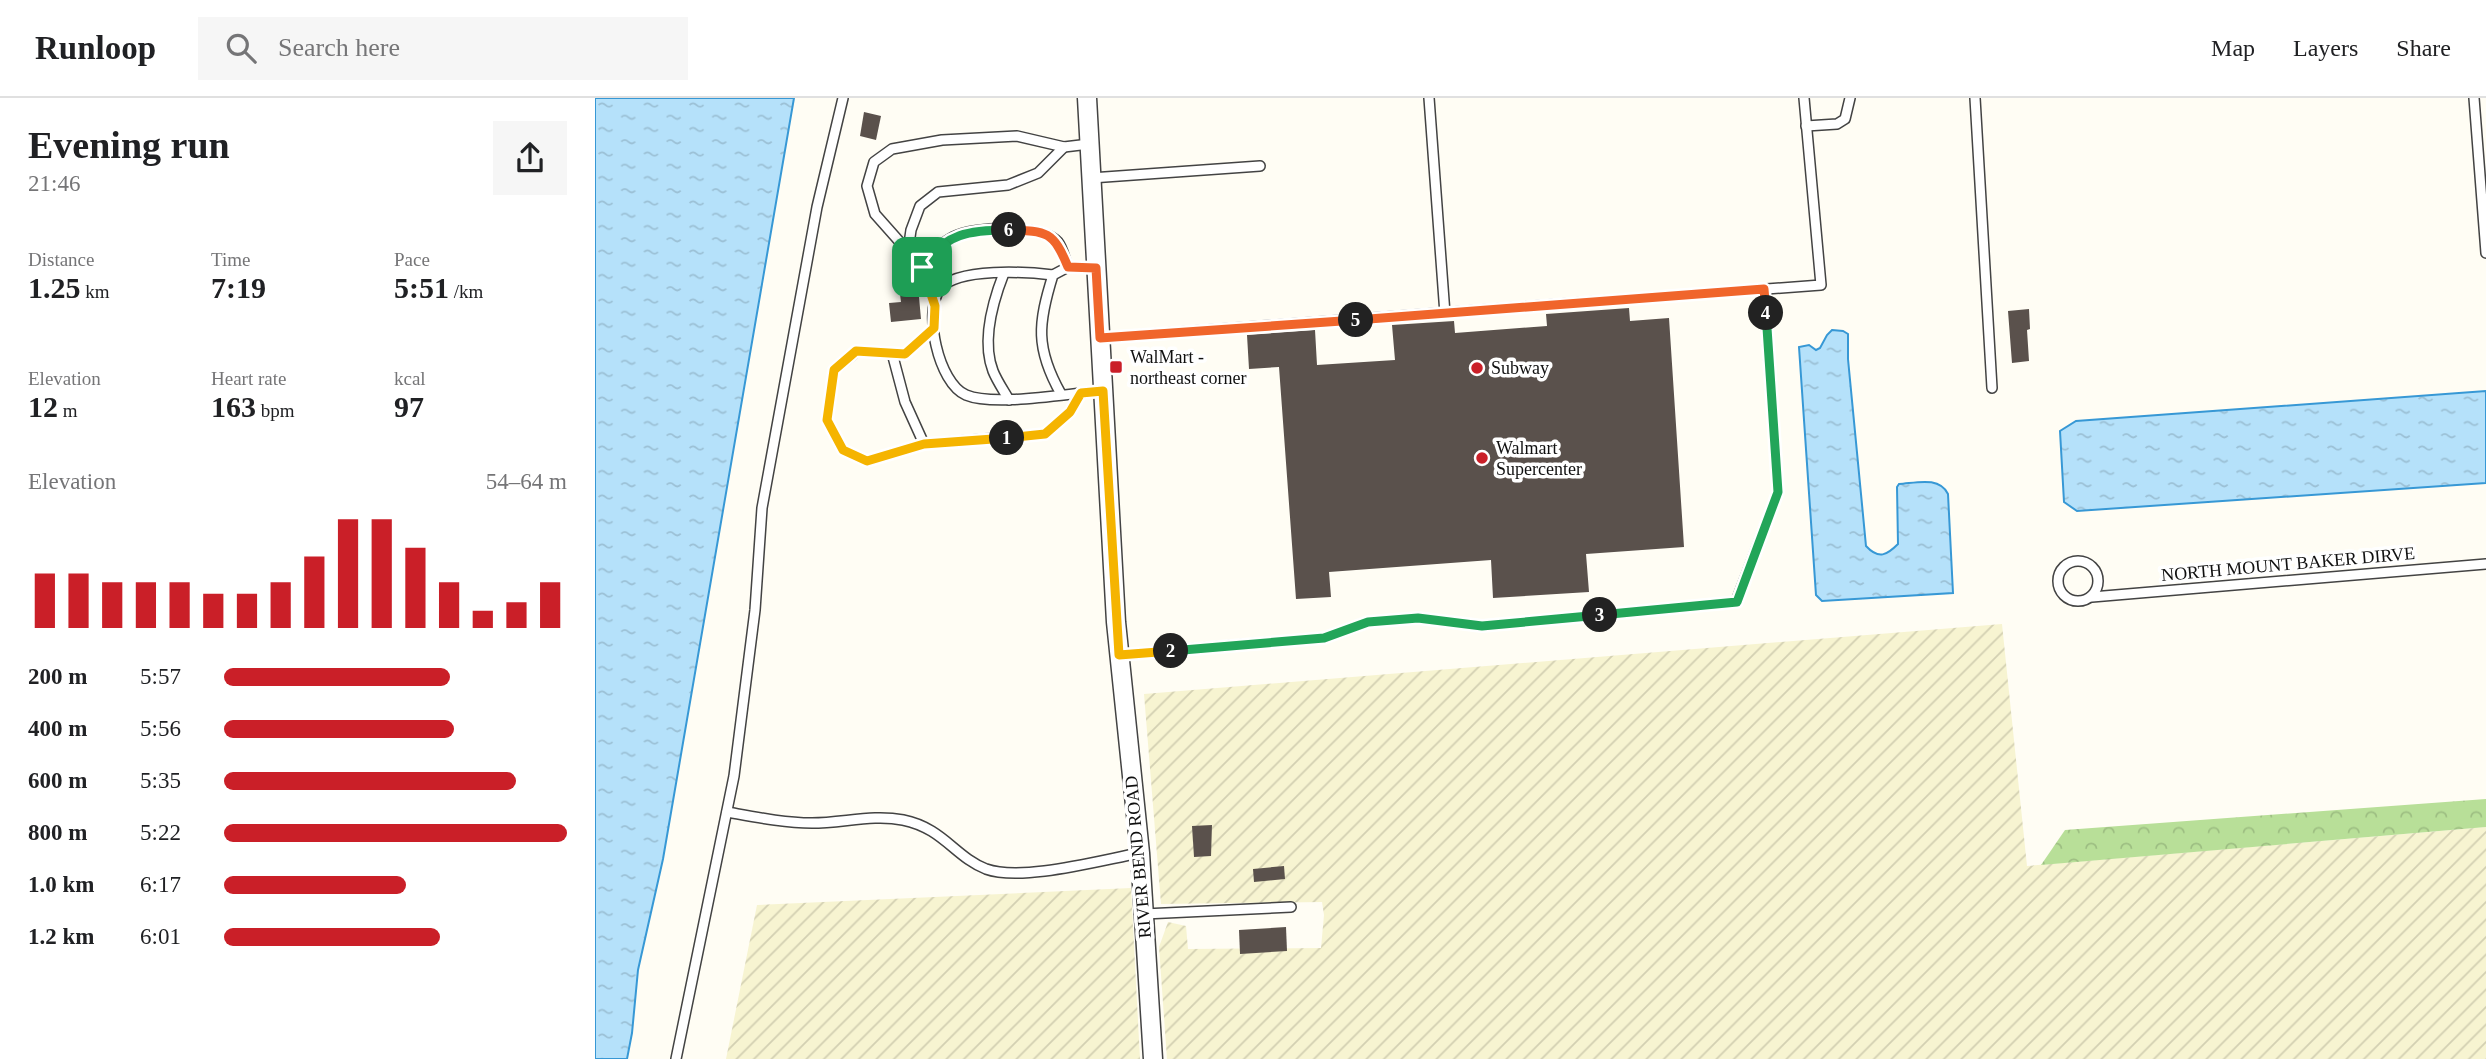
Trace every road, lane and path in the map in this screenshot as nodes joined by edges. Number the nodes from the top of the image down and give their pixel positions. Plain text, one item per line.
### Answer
1 (843, 98) edge
2 (1087, 98) edge
3 (1429, 98) edge
4 (1804, 98) edge
5 (1850, 98) edge
6 (1975, 98) edge
7 (2474, 98) edge
8 (1806, 126) junction
9 (1090, 144) junction
10 (1064, 147) junction
11 (1260, 166) dead end
12 (1091, 178) junction
13 (908, 251) junction
14 (2486, 253) edge
15 (922, 267) junction
16 (1068, 267) junction
17 (1096, 268) junction
18 (1005, 273) junction
19 (1053, 275) junction
20 (1764, 289) junction
21 (935, 306) junction
22 (1445, 314) junction
23 (934, 328) junction
24 (1100, 338) junction
25 (892, 353) junction
26 (1992, 388) dead end
27 (1103, 391) junction
28 (1081, 393) junction
29 (1061, 394) junction
30 (1009, 400) junction
31 (924, 444) junction
32 (2486, 564) edge
33 (2092, 597) junction
34 (1119, 655) junction
35 (727, 812) junction
36 (1140, 853) junction
37 (1291, 907) dead end
38 (1144, 914) junction
39 (676, 1059) edge
40 (1153, 1059) edge

1 - 35 lane
2 - 9 street, RIVER BEND ROAD
3 - 22 lane
4 - 8 lane
5 - 8 lane
6 - 26 lane
7 - 14 lane
8 - 20 lane
9 - 10 lane
9 - 12 street, RIVER BEND ROAD
10 - 13 lane
10 - 13 lane
11 - 12 lane
12 - 17 street, RIVER BEND ROAD
13 - 15 lane
15 - 16 lane
15 - 21 lane
16 - 17 lane
16 - 19 lane
17 - 24 street, RIVER BEND ROAD
18 - 19 lane
18 - 21 lane
18 - 30 lane
19 - 29 lane
20 - 22 lane
20 - 34 lane
21 - 23 lane
22 - 24 lane
23 - 25 lane
23 - 30 lane
24 - 27 street, RIVER BEND ROAD
25 - 31 lane
25 - 31 lane
27 - 28 lane
27 - 34 street, RIVER BEND ROAD
28 - 29 lane
28 - 31 lane
29 - 30 lane
32 - 33 lane, NORTH MOUNT BAKER DIRVE
33 - 33 lane
34 - 36 street, RIVER BEND ROAD
35 - 36 lane
35 - 39 lane
36 - 38 street, RIVER BEND ROAD
37 - 38 lane
38 - 40 street, RIVER BEND ROAD

